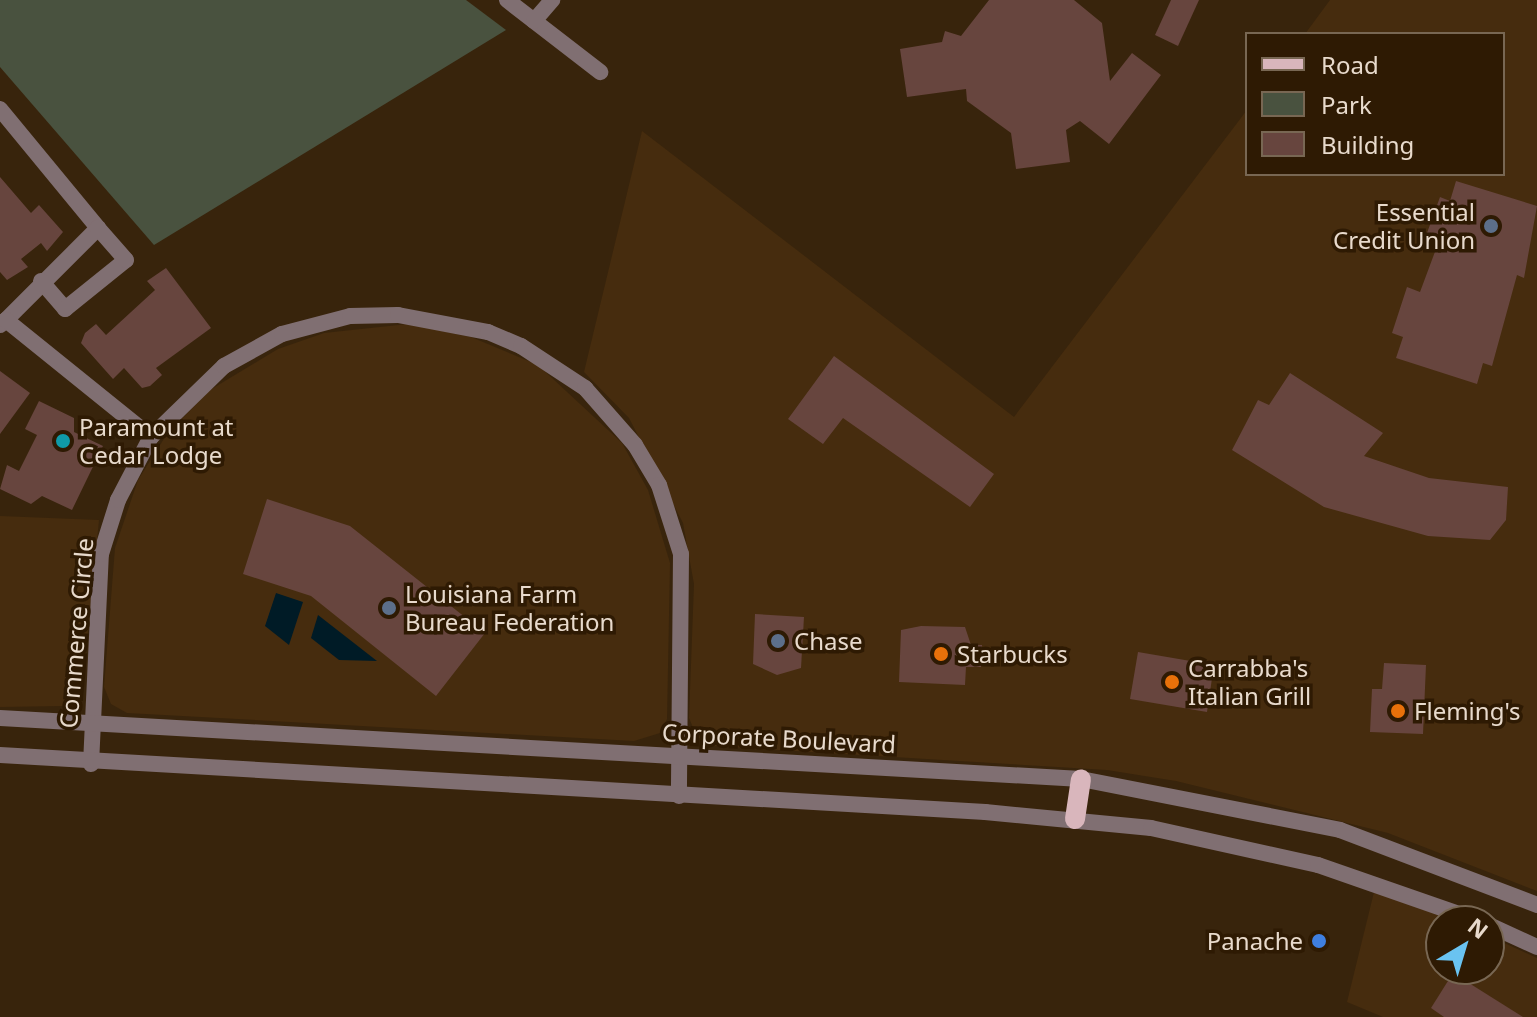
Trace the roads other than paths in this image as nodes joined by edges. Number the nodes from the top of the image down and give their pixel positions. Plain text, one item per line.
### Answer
1 (507, 0) edge
2 (552, 0) edge
3 (534, 21) junction
4 (600, 72) dead end
5 (0, 109) edge
6 (98, 228) junction
7 (41, 281) junction
8 (3, 322) edge
9 (151, 437) junction
10 (0, 718) edge
11 (91, 723) junction
12 (0, 755) edge
13 (679, 757) junction
14 (91, 764) junction
15 (1081, 779) junction
16 (679, 796) junction
17 (1075, 819) junction
18 (1430, 905) edge
19 (1537, 905) edge
20 (1505, 932) edge
21 (1537, 947) edge

1 - 3 street
2 - 3 street
3 - 4 street
5 - 6 street
6 - 7 street
6 - 7 street
7 - 8 street
8 - 9 street
9 - 11 street, Commerce Circle
9 - 13 street, Commerce Circle
10 - 11 street, Corporate Boulevard
11 - 13 street, Corporate Boulevard
11 - 14 street, Commerce Circle
12 - 14 street
13 - 15 street, Corporate Boulevard
13 - 16 street, Commerce Circle
14 - 16 street
15 - 17 main road
15 - 19 street, Corporate Boulevard
16 - 17 street
17 - 18 street
20 - 21 street

